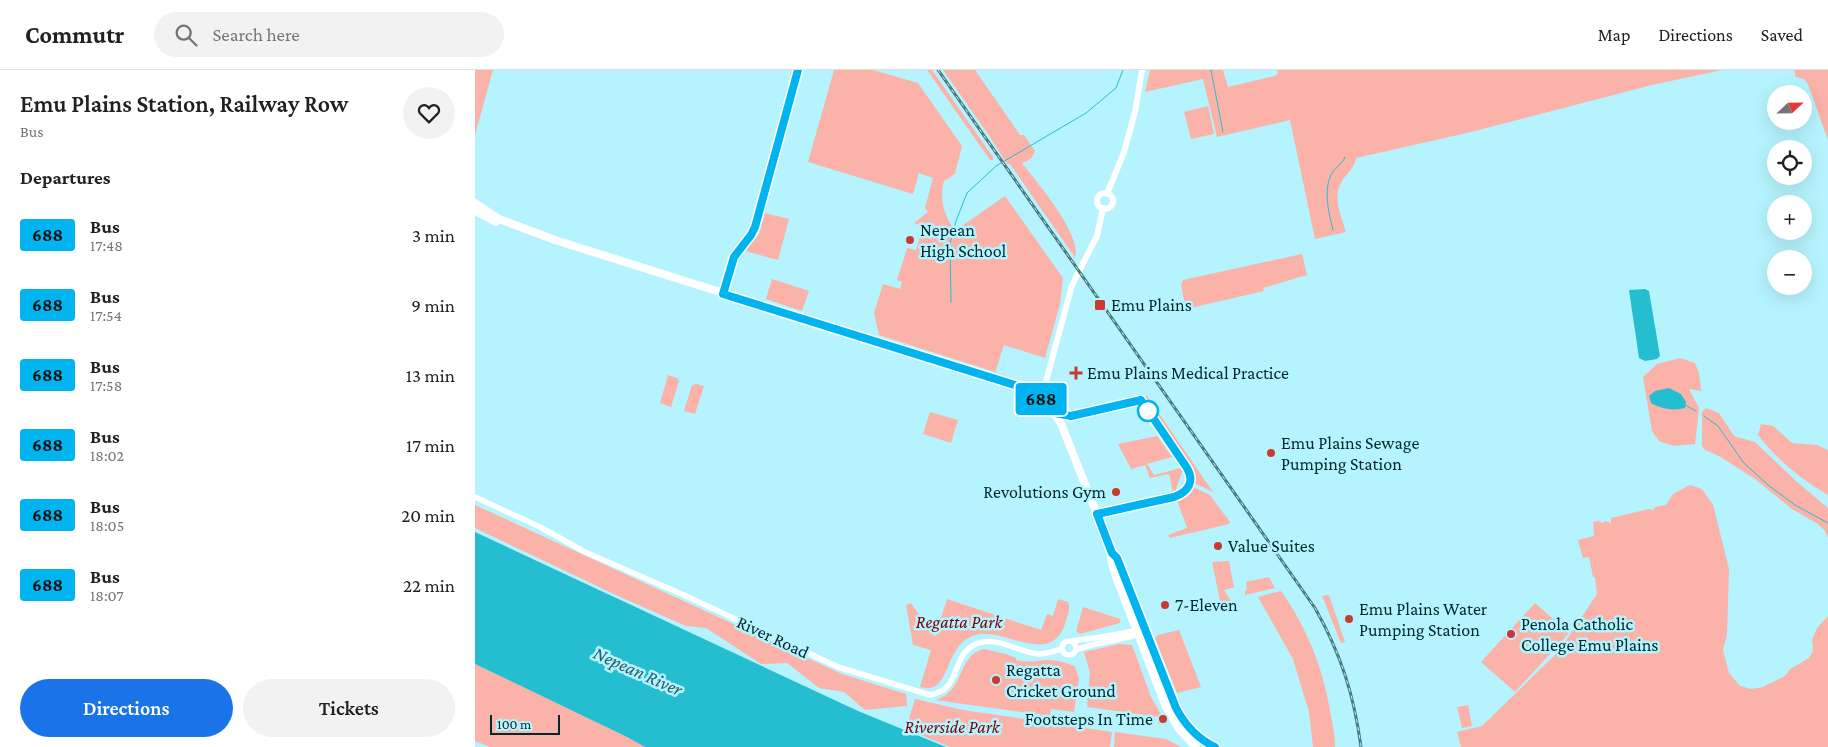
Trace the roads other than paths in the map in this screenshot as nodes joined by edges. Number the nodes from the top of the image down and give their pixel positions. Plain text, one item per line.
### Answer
1 (1142, 70) edge
2 (1107, 194) junction
3 (475, 203) edge
4 (1103, 208) junction
5 (475, 211) edge
6 (555, 240) junction
7 (1040, 398) junction
8 (475, 498) edge
9 (1140, 632) junction
10 (1071, 641) junction
11 (1062, 649) junction
12 (1076, 650) junction
13 (1196, 747) edge
14 (1215, 747) edge

1 - 2 main road
2 - 4 main road
2 - 4 main road
3 - 6 highway
4 - 7 main road
5 - 6 highway
6 - 7 highway
7 - 9 highway
8 - 11 street, River Road
9 - 10 street
9 - 12 street
9 - 13 highway
9 - 14 highway
10 - 11 street
10 - 12 street
11 - 12 street

